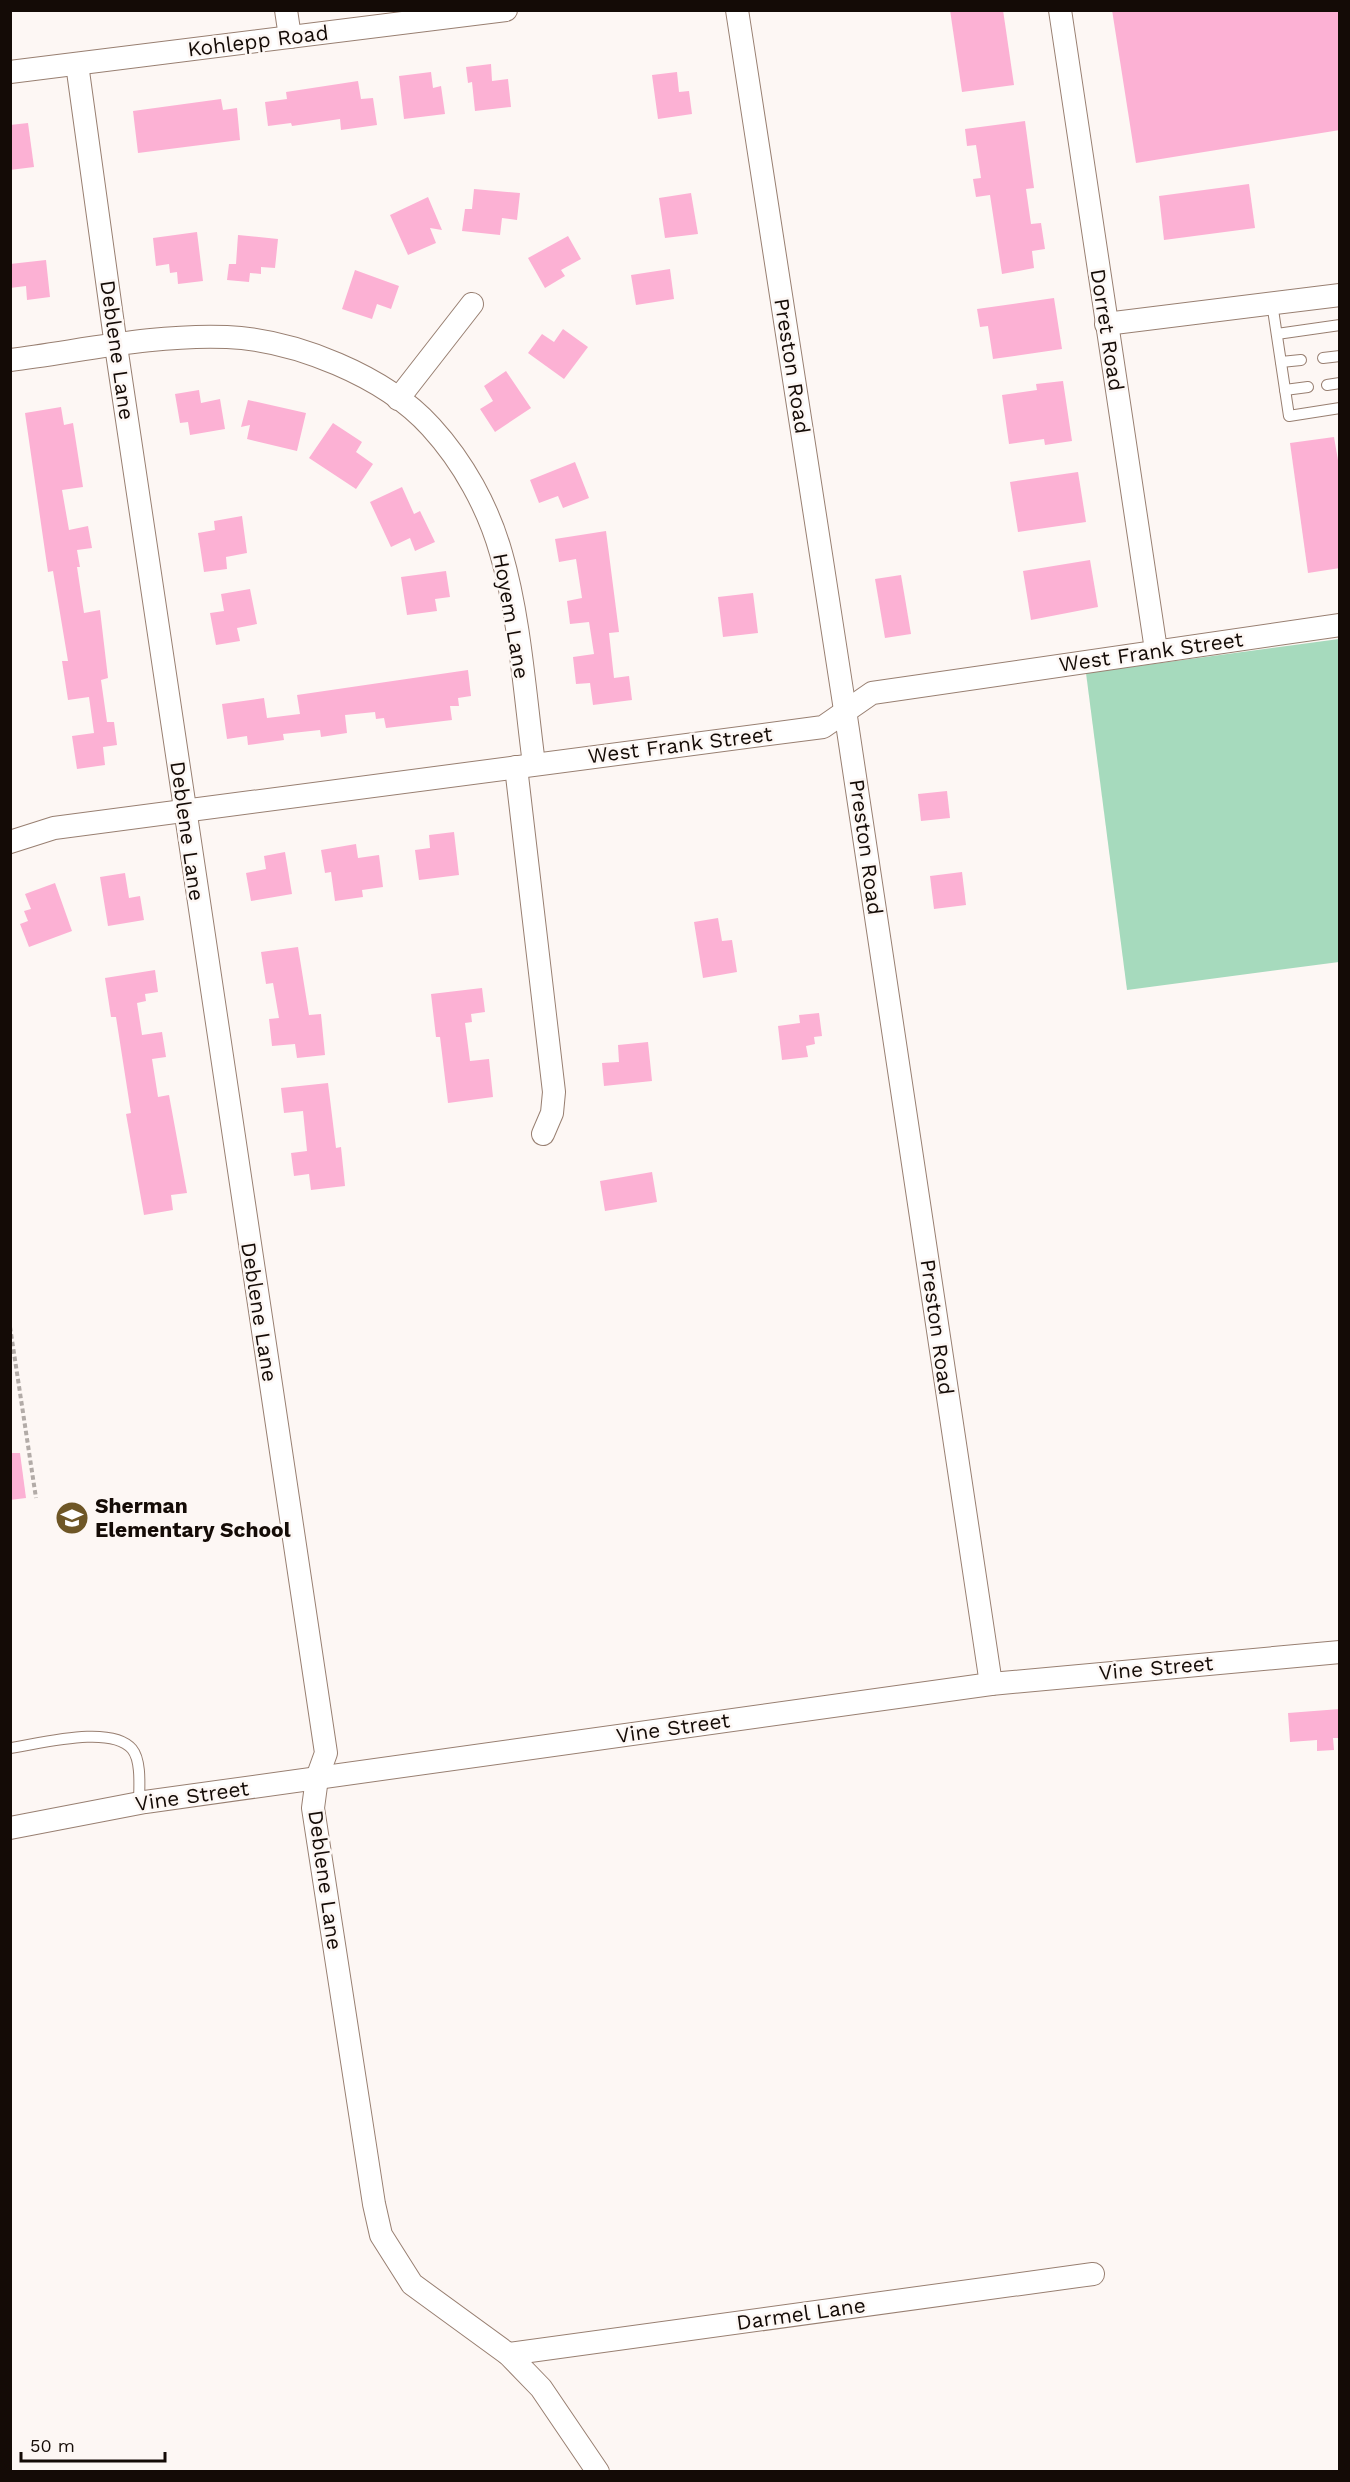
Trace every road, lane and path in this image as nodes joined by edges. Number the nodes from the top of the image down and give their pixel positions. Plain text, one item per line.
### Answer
1 (286, 10) edge
2 (506, 10) edge
3 (737, 10) edge
4 (1060, 10) edge
5 (290, 37) junction
6 (77, 64) junction
7 (10, 72) edge
8 (1339, 299) edge
9 (1272, 303) junction
10 (472, 304) dead end
11 (1106, 324) junction
12 (1340, 325) edge
13 (1277, 334) junction
14 (116, 346) junction
15 (1340, 356) edge
16 (1323, 358) dead end
17 (10, 360) edge
18 (1301, 360) dead end
19 (1281, 362) junction
20 (1340, 383) edge
21 (1327, 385) dead end
22 (1308, 387) dead end
23 (1285, 390) junction
24 (398, 399) junction
25 (1340, 408) edge
26 (1340, 625) edge
27 (1156, 650) junction
28 (845, 710) junction
29 (525, 765) junction
30 (184, 812) junction
31 (10, 842) edge
32 (543, 1134) dead end
33 (10, 1327) edge
34 (36, 1498) dead end
35 (1340, 1652) edge
36 (991, 1684) junction
37 (10, 1748) edge
38 (317, 1778) junction
39 (139, 1804) junction
40 (10, 1828) edge
41 (1093, 2274) dead end
42 (508, 2354) junction
43 (598, 2472) edge

1 - 5 street
2 - 5 street, Kohlepp Road
3 - 28 street, Preston Road
4 - 11 street, Dorret Road
5 - 6 street, Kohlepp Road
6 - 7 street, Kohlepp Road
6 - 14 street, Deblene Lane
8 - 9 street
9 - 11 street
9 - 13 lane
10 - 24 street
11 - 27 street, Dorret Road
12 - 13 lane
13 - 19 lane
14 - 17 street, Hoyem Lane
14 - 24 street, Hoyem Lane
14 - 30 street, Deblene Lane
15 - 16 lane
18 - 19 lane
19 - 23 lane
20 - 21 lane
22 - 23 lane
23 - 25 lane
24 - 29 street, Hoyem Lane
26 - 27 street, West Frank Street
27 - 28 street, West Frank Street
28 - 29 street, West Frank Street
28 - 36 street, Preston Road
29 - 30 street, West Frank Street
29 - 32 street, Hoyem Lane
30 - 31 street, West Frank Street
30 - 38 street, Deblene Lane
33 - 34 path
35 - 36 street, Vine Street
36 - 38 street, Vine Street
37 - 39 lane
38 - 39 street, Vine Street
38 - 42 street, Deblene Lane
39 - 40 street, Vine Street
41 - 42 street, Darmel Lane
42 - 43 street, Deblene Lane

